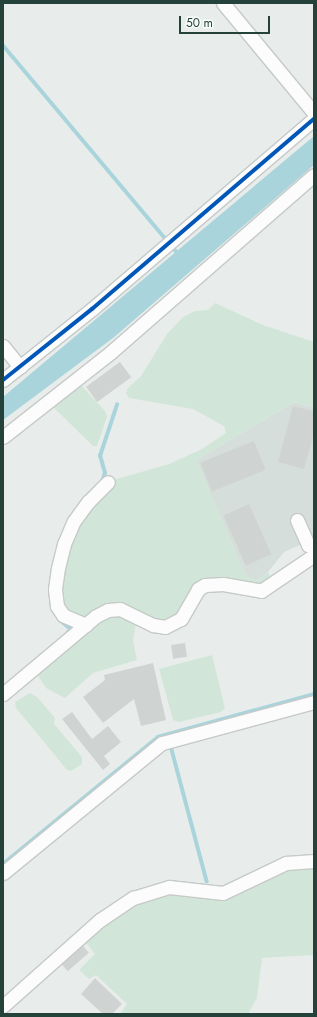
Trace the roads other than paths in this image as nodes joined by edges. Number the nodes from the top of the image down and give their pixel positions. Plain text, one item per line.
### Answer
1 (223, 3) edge
2 (314, 113) edge
3 (314, 119) edge
4 (314, 175) edge
5 (3, 346) edge
6 (20, 366) junction
7 (3, 380) edge
8 (3, 436) edge
9 (108, 482) dead end
10 (297, 520) dead end
11 (314, 547) edge
12 (314, 555) edge
13 (86, 625) junction
14 (3, 694) edge
15 (314, 702) edge
16 (314, 861) edge
17 (3, 873) edge
18 (3, 1006) edge

1 - 2 lane
3 - 6 lane
4 - 8 lane
5 - 6 lane
6 - 7 lane
9 - 13 lane
10 - 11 lane
12 - 13 lane
13 - 14 lane
15 - 17 lane
16 - 18 lane

